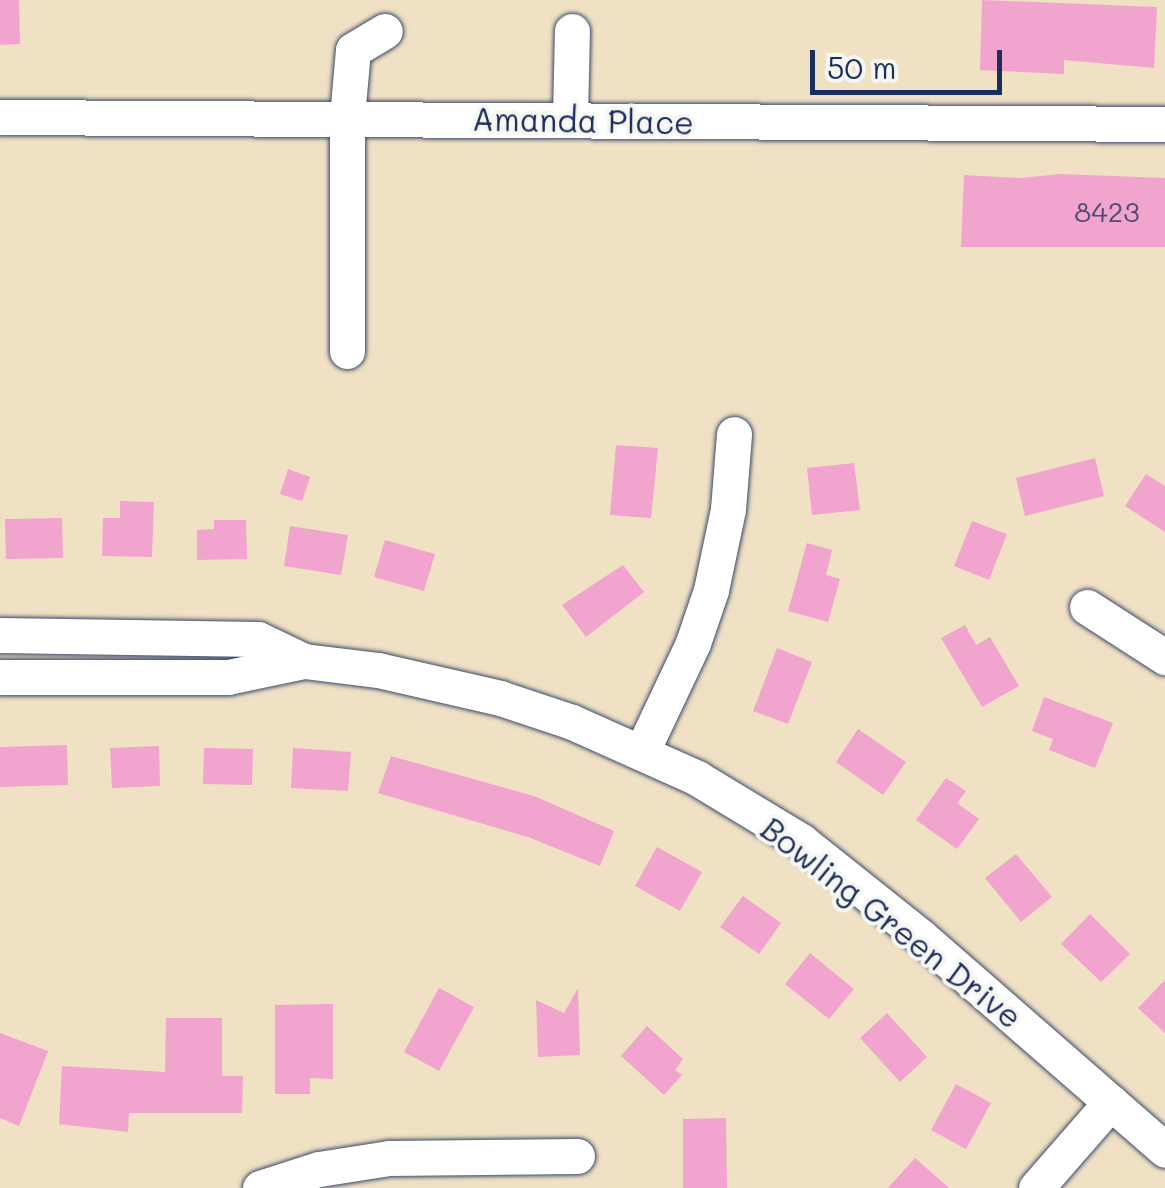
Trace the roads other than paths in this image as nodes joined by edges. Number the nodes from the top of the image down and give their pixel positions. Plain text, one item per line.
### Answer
1 (572, 31) dead end
2 (385, 32) dead end
3 (347, 116) junction
4 (0, 117) edge
5 (570, 117) junction
6 (1165, 124) edge
7 (347, 351) dead end
8 (734, 434) dead end
9 (1087, 607) dead end
10 (0, 636) edge
11 (1165, 657) edge
12 (304, 661) junction
13 (0, 677) edge
14 (642, 751) junction
15 (1111, 1102) junction
16 (1165, 1150) edge
17 (577, 1156) dead end
18 (260, 1188) edge
19 (1036, 1188) edge

1 - 5 street
2 - 3 street
3 - 4 street, Amanda Place
3 - 5 street, Amanda Place
3 - 7 street
5 - 6 street, Amanda Place
8 - 14 street
9 - 11 street
10 - 12 street, Bowling Green Drive
12 - 13 street, Bowling Green Drive
12 - 14 street, Bowling Green Drive
14 - 15 street, Bowling Green Drive
15 - 16 street, Bowling Green Drive
15 - 19 street
17 - 18 street

